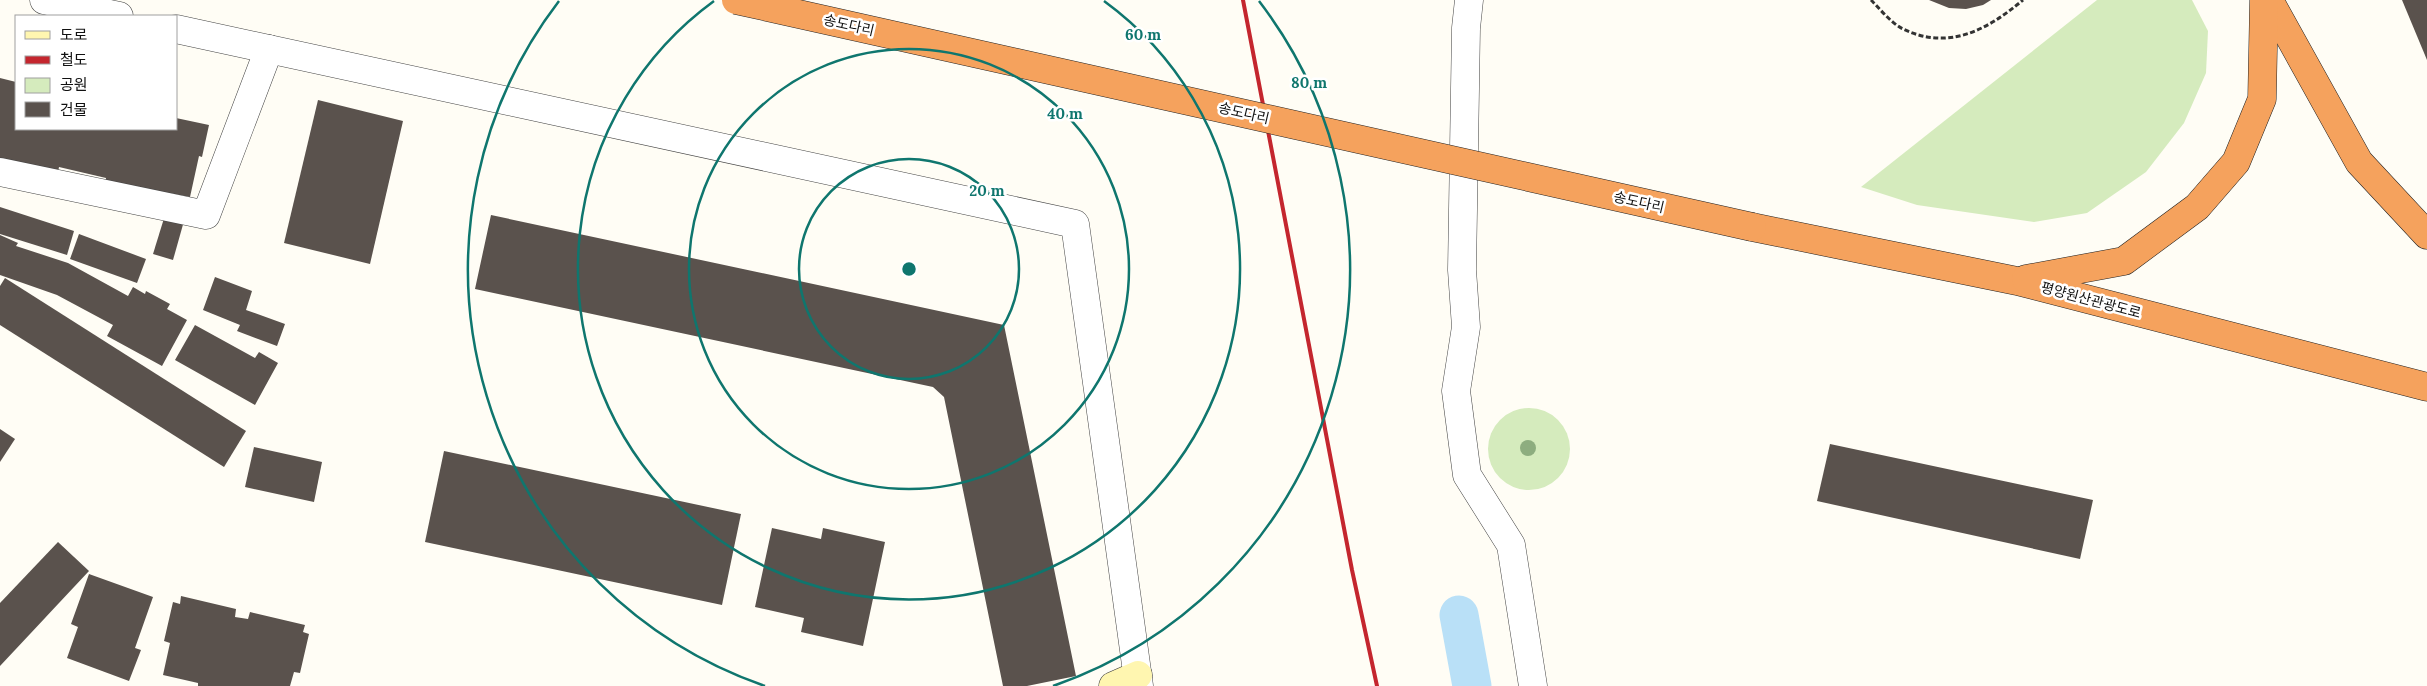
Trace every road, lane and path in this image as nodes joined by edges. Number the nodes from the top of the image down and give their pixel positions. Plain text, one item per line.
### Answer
1 (44, 0) edge
2 (736, 0) edge
3 (1469, 0) edge
4 (1871, 0) edge
5 (2023, 0) edge
6 (2264, 0) edge
7 (2269, 0) edge
8 (114, 15) edge
9 (178, 29) edge
10 (269, 49) junction
11 (0, 172) edge
12 (1752, 227) joint
13 (2427, 235) edge
14 (2018, 281) junction
15 (2427, 387) edge
16 (1139, 680) edge
17 (1113, 686) edge
18 (1533, 686) edge

1 - 8 street
2 - 12 highway, 송도다리, bridge
3 - 18 street
4 - 5 path
6 - 14 highway
7 - 13 highway
9 - 10 street
10 - 11 street
10 - 16 street
12 - 14 highway, 평양원산관광도로
14 - 15 highway, 평양원산관광도로
16 - 17 street

